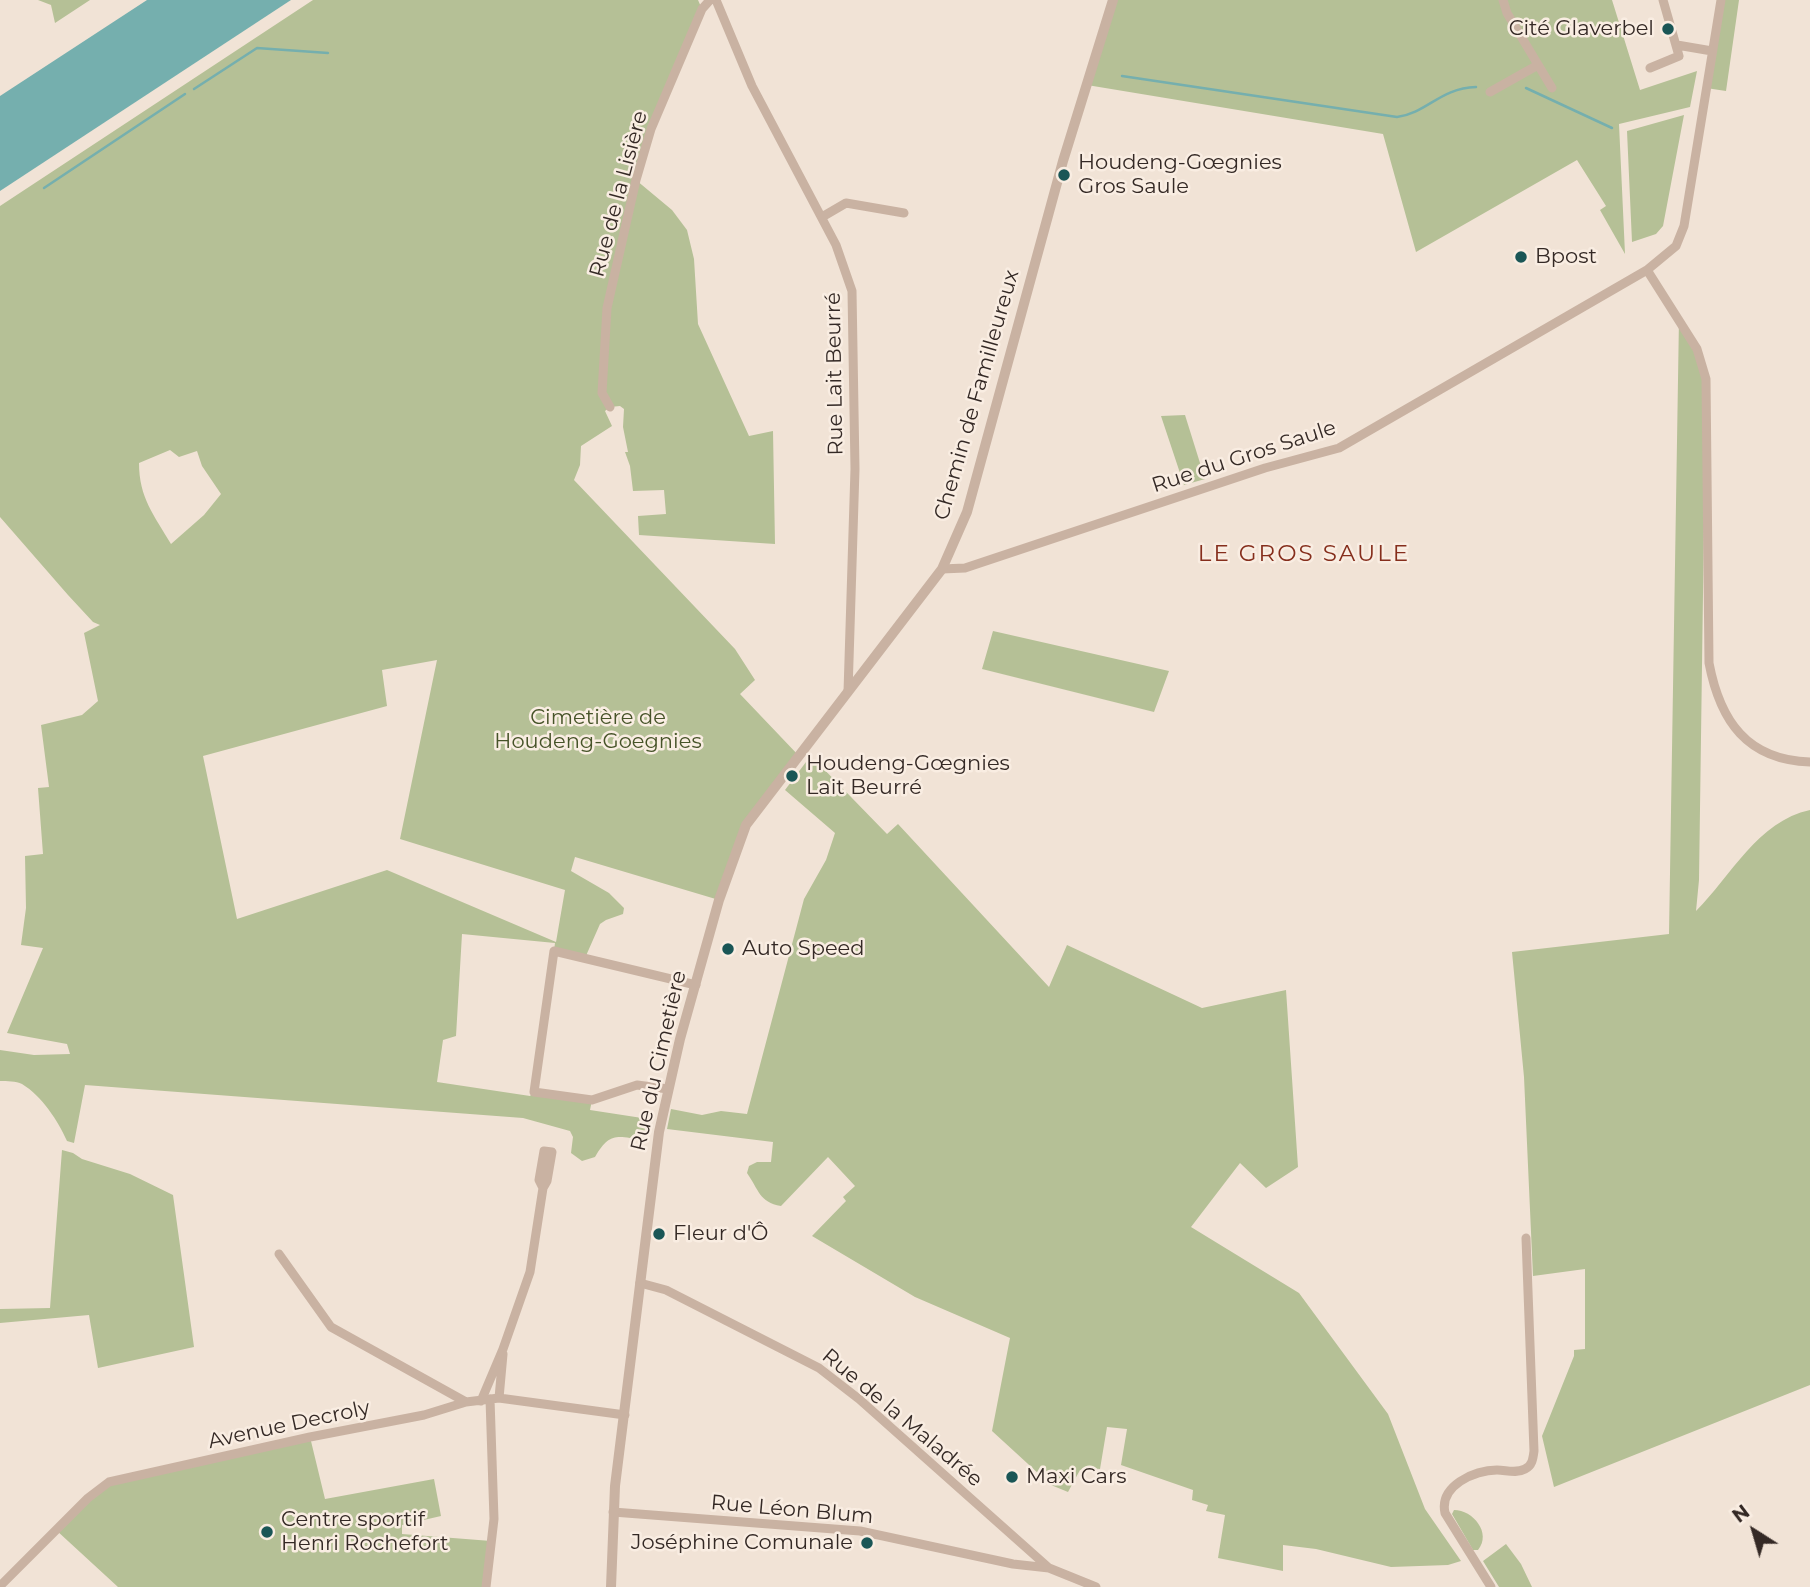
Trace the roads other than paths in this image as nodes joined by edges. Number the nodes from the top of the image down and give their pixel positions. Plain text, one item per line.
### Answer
1 (710, 0) edge
2 (716, 0) edge
3 (1114, 0) edge
4 (1503, 0) edge
5 (1663, 0) edge
6 (1721, 0) edge
7 (1677, 46) junction
8 (1712, 51) junction
9 (1538, 65) junction
10 (1650, 68) dead end
11 (1552, 88) dead end
12 (1490, 92) dead end
13 (904, 213) dead end
14 (822, 217) junction
15 (1647, 270) junction
16 (610, 407) dead end
17 (942, 569) junction
18 (863, 671) joint
19 (848, 694) junction
20 (1810, 762) edge
21 (696, 985) junction
22 (668, 1088) junction
23 (549, 1151) dead end
24 (1526, 1238) dead end
25 (279, 1254) dead end
26 (640, 1283) junction
27 (503, 1349) junction
28 (490, 1399) junction
29 (466, 1402) junction
30 (625, 1415) junction
31 (613, 1512) junction
32 (1049, 1568) junction
33 (1063, 1574) junction
34 (0, 1586) edge
35 (486, 1587) edge
36 (611, 1587) edge
37 (1062, 1587) edge
38 (1096, 1587) edge
39 (1491, 1587) edge

1 - 16 street, Rue de la Lisière
2 - 14 street, Rue Lait Beurré
3 - 17 street, Chemin de Familleureux
4 - 9 street
5 - 7 street
6 - 8 street, Rue du Gros Saule
7 - 8 street
7 - 10 street
8 - 15 street, Rue du Gros Saule
9 - 11 street
9 - 12 street
13 - 14 street
14 - 19 street, Rue Lait Beurré
15 - 17 street, Rue du Gros Saule
15 - 20 street
17 - 18 street, Chemin de Familleureux
18 - 19 street, Rue du Cimetière
19 - 21 street, Rue du Cimetière
21 - 22 street, Rue du Cimetière
21 - 22 street
22 - 26 street, Rue du Cimetière
23 - 27 street
24 - 39 street
25 - 29 street
26 - 30 street, Rue du Cimetière
26 - 32 street, Rue de la Maladrée
27 - 28 street
27 - 28 street
28 - 29 street, Avenue Decroly
28 - 30 street, Avenue Decroly
28 - 35 street
29 - 34 street, Avenue Decroly
30 - 31 street, Rue du Cimetière
31 - 32 street, Rue Léon Blum
31 - 36 street, Rue du Cimetière
32 - 33 street
33 - 37 street
33 - 38 street

